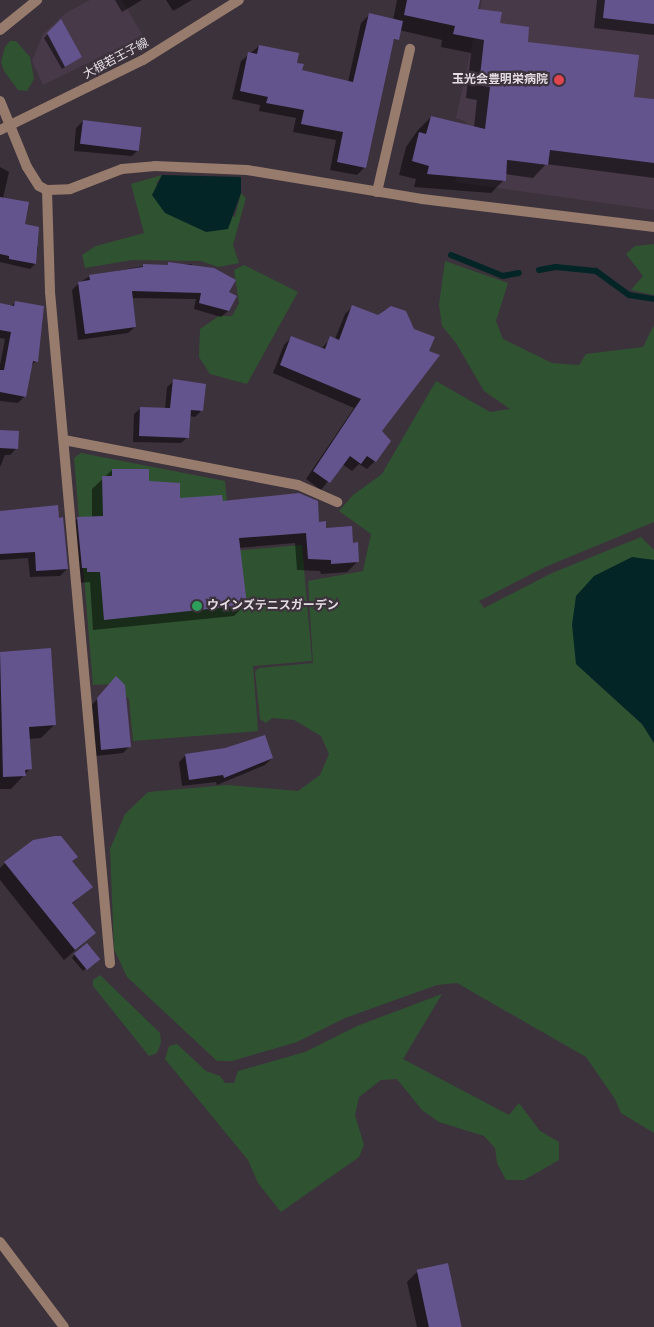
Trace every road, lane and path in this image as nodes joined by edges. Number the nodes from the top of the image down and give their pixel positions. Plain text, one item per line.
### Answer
1 (37, 0) edge
2 (239, 0) edge
3 (0, 30) edge
4 (410, 49) dead end
5 (0, 101) edge
6 (13, 125) junction
7 (0, 130) edge
8 (47, 190) junction
9 (377, 192) junction
10 (654, 227) edge
11 (64, 440) junction
12 (337, 502) dead end
13 (110, 963) dead end
14 (0, 1242) edge
15 (64, 1327) edge

1 - 3 street
2 - 6 street, 大根若王子線
4 - 9 street
5 - 6 street
6 - 7 street, 大根若王子線
6 - 8 street
8 - 9 street
8 - 11 street
9 - 10 street
11 - 12 street
11 - 13 street
14 - 15 street

